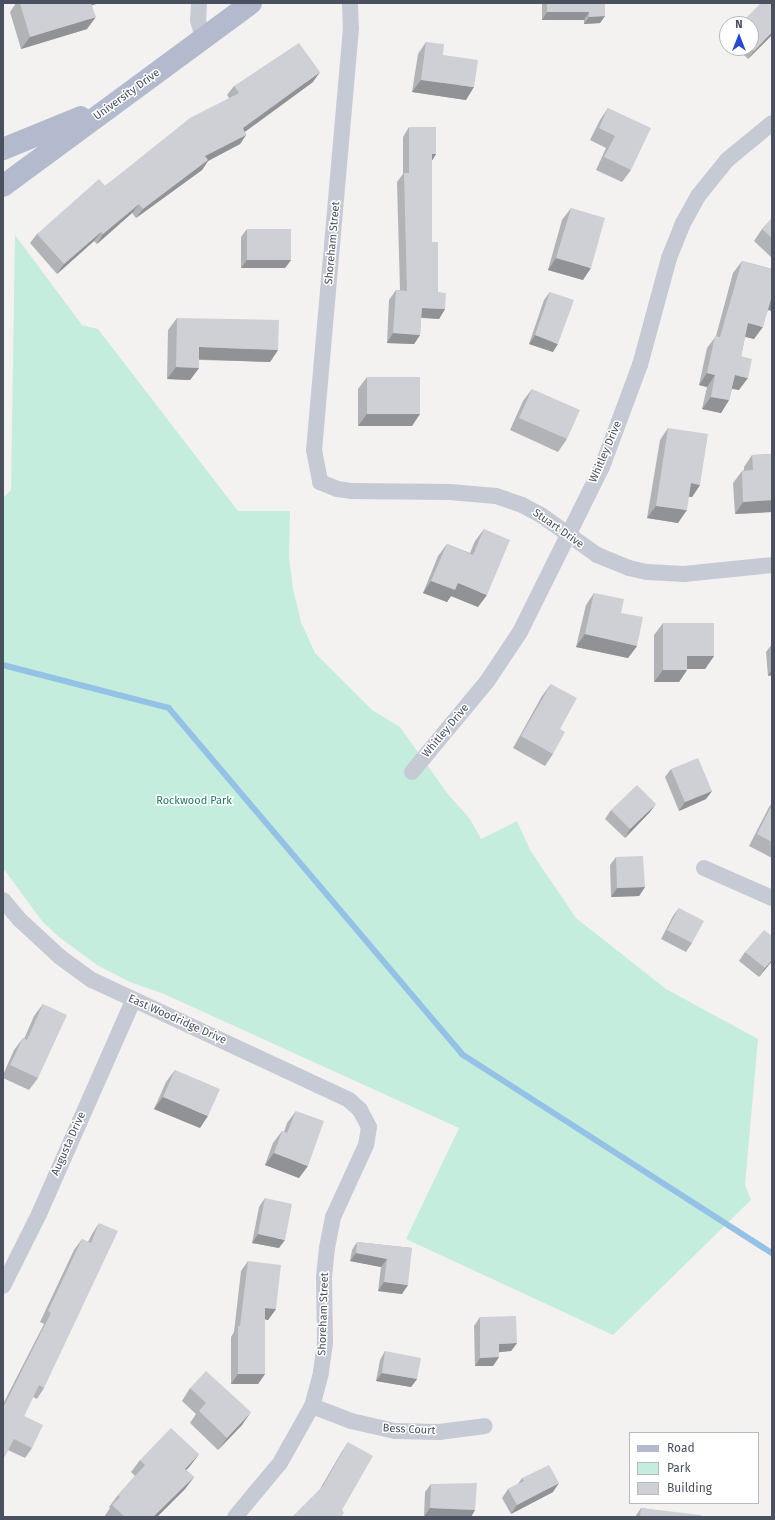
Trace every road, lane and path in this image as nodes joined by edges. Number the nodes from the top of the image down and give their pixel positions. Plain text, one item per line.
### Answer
1 (199, 3) edge
2 (251, 3) edge
3 (350, 3) edge
4 (203, 39) junction
5 (117, 102) junction
6 (772, 123) edge
7 (3, 149) edge
8 (3, 186) edge
9 (320, 482) joint
10 (568, 535) junction
11 (772, 565) edge
12 (412, 772) dead end
13 (704, 868) dead end
14 (772, 898) edge
15 (3, 900) edge
16 (133, 1001) junction
17 (365, 1118) joint
18 (3, 1286) edge
19 (312, 1406) junction
20 (485, 1426) dead end
21 (235, 1517) edge

1 - 4 street
2 - 4 main road, University Drive
3 - 9 street, Shoreham Street
4 - 5 main road, University Drive
5 - 7 main road
5 - 8 main road, University Drive
6 - 10 street, Whitley Drive
9 - 10 street, Stuart Drive
10 - 11 street, Stuart Drive
10 - 12 street, Whitley Drive
13 - 14 street
15 - 16 street, East Woodridge Drive
16 - 17 street, East Woodridge Drive
16 - 18 street, Augusta Drive
17 - 19 street, Shoreham Street
19 - 20 street, Bess Court
19 - 21 street, Shoreham Street

